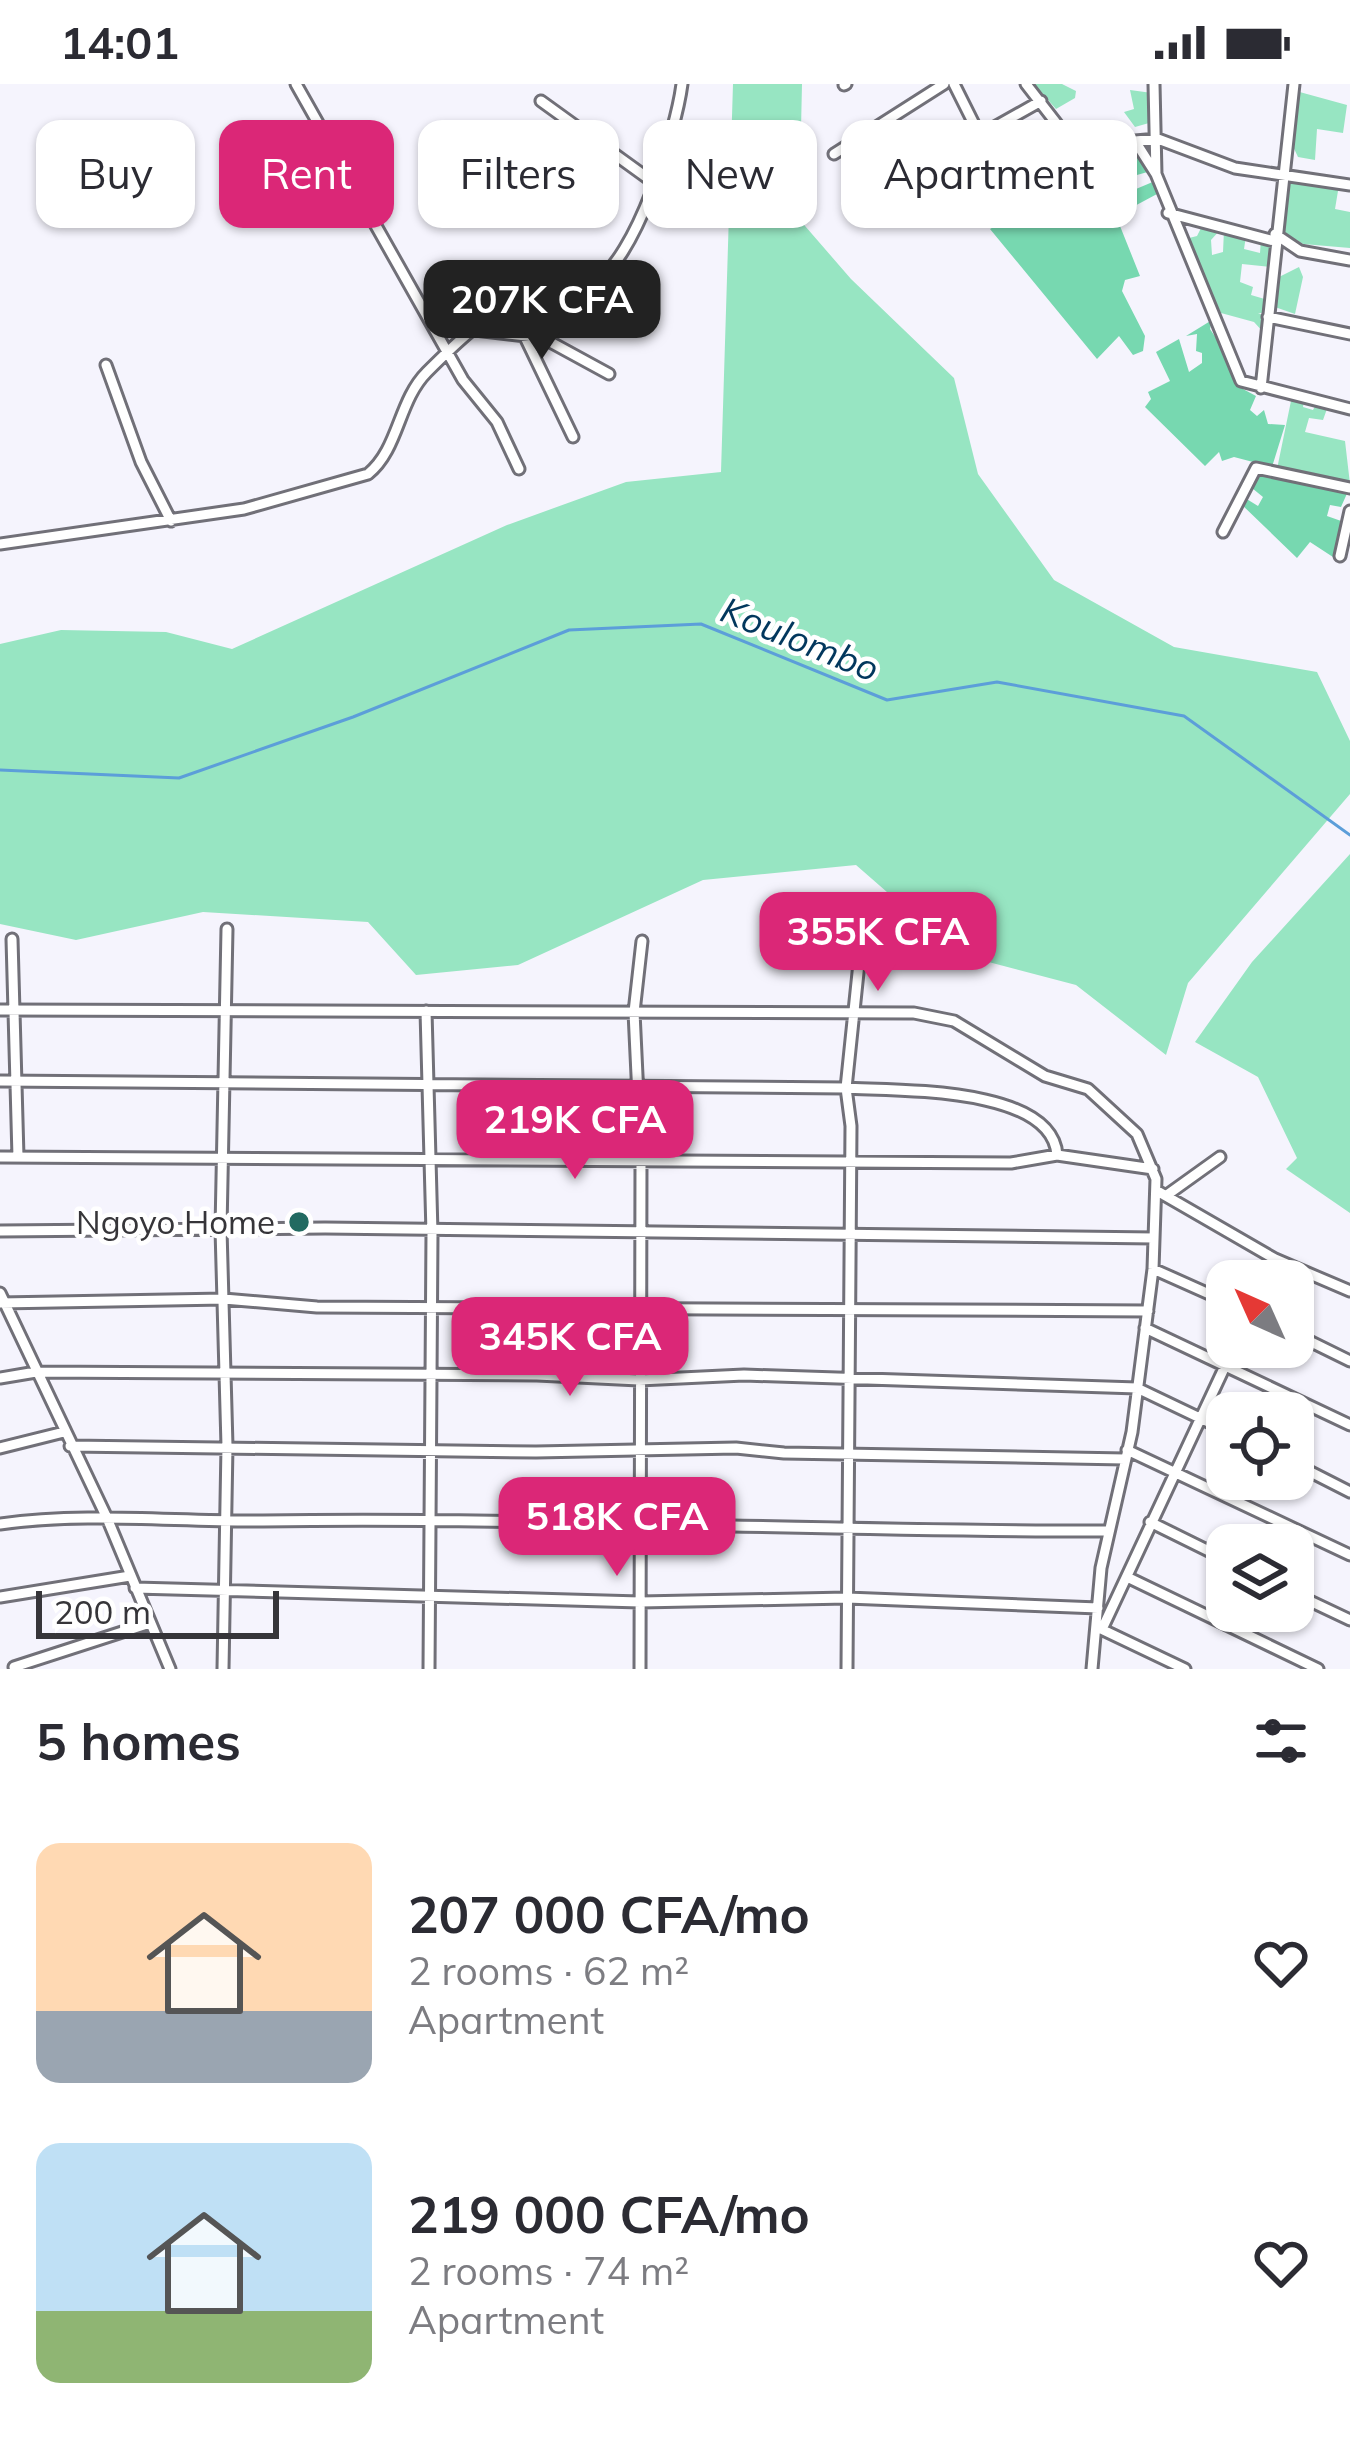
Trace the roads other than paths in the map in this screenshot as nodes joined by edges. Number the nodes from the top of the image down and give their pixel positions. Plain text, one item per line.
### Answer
1 (296, 84) edge
2 (682, 84) edge
3 (944, 84) edge
4 (953, 84) edge
5 (1026, 84) edge
6 (1154, 84) edge
7 (1294, 84) edge
8 (541, 101) dead end
9 (1041, 101) junction
10 (671, 120) edge
11 (972, 120) edge
12 (1008, 120) edge
13 (1055, 120) edge
14 (1158, 139) junction
15 (1137, 141) edge
16 (1137, 144) edge
17 (834, 154) dead end
18 (1281, 171) junction
19 (1156, 174) junction
20 (643, 175) edge
21 (1350, 185) edge
22 (643, 205) edge
23 (1168, 213) junction
24 (1275, 237) junction
25 (1350, 260) edge
26 (1268, 317) junction
27 (475, 330) junction
28 (1350, 334) edge
29 (524, 335) junction
30 (448, 354) junction
31 (106, 365) dead end
32 (609, 374) dead end
33 (1261, 388) junction
34 (1350, 409) edge
35 (573, 437) dead end
36 (519, 469) dead end
37 (1350, 488) edge
38 (1350, 511) edge
39 (172, 521) junction
40 (1223, 532) dead end
41 (0, 544) edge
42 (1340, 556) dead end
43 (227, 929) dead end
44 (13, 939) dead end
45 (642, 941) dead end
46 (859, 963) dead end
47 (226, 1008) junction
48 (14, 1009) junction
49 (0, 1010) edge
50 (426, 1011) junction
51 (634, 1012) junction
52 (850, 1016) junction
53 (0, 1081) edge
54 (18, 1081) junction
55 (225, 1085) junction
56 (428, 1085) junction
57 (639, 1088) junction
58 (846, 1088) junction
59 (1057, 1155) junction
60 (0, 1156) edge
61 (18, 1156) junction
62 (225, 1156) junction
63 (1220, 1157) dead end
64 (430, 1159) junction
65 (641, 1160) junction
66 (851, 1161) junction
67 (1153, 1169) junction
68 (1163, 1194) junction
69 (221, 1229) junction
70 (0, 1231) edge
71 (850, 1232) junction
72 (432, 1233) junction
73 (638, 1235) junction
74 (1154, 1238) junction
75 (1275, 1259) joint
76 (1153, 1269) junction
77 (1350, 1291) edge
78 (1206, 1293) edge
79 (224, 1298) junction
80 (2, 1300) edge
81 (431, 1305) junction
82 (641, 1305) junction
83 (847, 1307) junction
84 (1148, 1310) junction
85 (1145, 1328) junction
86 (1314, 1343) edge
87 (1206, 1355) edge
88 (1350, 1361) edge
89 (1224, 1368) edge
90 (1234, 1368) edge
91 (36, 1372) junction
92 (431, 1373) junction
93 (226, 1376) junction
94 (0, 1378) edge
95 (639, 1381) junction
96 (847, 1381) junction
97 (1136, 1388) junction
98 (1202, 1418) junction
99 (1206, 1420) edge
100 (1350, 1425) edge
101 (64, 1432) junction
102 (70, 1446) junction
103 (227, 1446) junction
104 (0, 1448) edge
105 (430, 1450) junction
106 (640, 1452) junction
107 (847, 1454) junction
108 (1126, 1454) junction
109 (1173, 1471) junction
110 (1314, 1474) edge
111 (1350, 1492) edge
112 (107, 1518) junction
113 (430, 1519) junction
114 (226, 1522) junction
115 (1150, 1522) junction
116 (0, 1524) edge
117 (641, 1525) junction
118 (847, 1530) junction
119 (1109, 1531) junction
120 (1206, 1550) edge
121 (1350, 1555) edge
122 (130, 1576) junction
123 (1127, 1577) junction
124 (135, 1588) junction
125 (224, 1593) junction
126 (0, 1597) edge
127 (429, 1598) junction
128 (847, 1598) junction
129 (640, 1602) junction
130 (1314, 1603) edge
131 (1098, 1608) junction
132 (1350, 1620) edge
133 (150, 1624) junction
134 (1100, 1630) junction
135 (14, 1667) edge
136 (170, 1669) edge
137 (223, 1669) edge
138 (429, 1669) edge
139 (640, 1669) edge
140 (847, 1669) edge
141 (1092, 1669) edge
142 (1185, 1669) edge
143 (1318, 1669) edge

1 - 30 street
2 - 10 street
3 - 17 street
4 - 11 street
5 - 9 street
6 - 14 street
7 - 18 street
8 - 20 street
9 - 12 street
9 - 13 street
14 - 15 street
14 - 18 street
14 - 19 street
16 - 19 street
18 - 21 street
18 - 24 street
19 - 23 street
22 - 27 street
23 - 24 street
23 - 33 street
24 - 25 street
24 - 26 street
26 - 28 street
26 - 33 street
27 - 29 street
27 - 30 street
29 - 32 street
29 - 35 street
30 - 36 street
30 - 39 street
31 - 39 street
33 - 34 street
37 - 40 street
38 - 42 street
39 - 41 street
43 - 47 street
44 - 48 street
45 - 51 street
46 - 52 street
47 - 48 street
47 - 50 street
47 - 55 street
48 - 49 street
48 - 54 street
50 - 51 street
50 - 56 street
51 - 52 street
51 - 57 street
52 - 58 street
52 - 67 street
53 - 54 street
54 - 55 street
54 - 61 street
55 - 56 street
55 - 62 street
56 - 57 street
56 - 64 street
57 - 58 street
57 - 65 street
58 - 59 street
58 - 66 street
59 - 66 street
59 - 67 street
60 - 61 street
61 - 62 street
62 - 64 street
62 - 69 street
63 - 68 street
64 - 65 street
64 - 72 street
65 - 66 street
65 - 73 street
66 - 71 street
67 - 68 street
68 - 74 street
68 - 75 street
69 - 70 street
69 - 72 street
69 - 79 street
71 - 73 street
71 - 74 street
71 - 83 street
72 - 73 street
72 - 81 street
73 - 82 street
74 - 76 street
75 - 77 street
76 - 78 street
76 - 84 street
79 - 80 street
79 - 81 street
79 - 93 street
80 - 91 street
81 - 82 street
81 - 92 street
82 - 83 street
82 - 95 street
83 - 84 street
83 - 96 street
84 - 85 street
85 - 87 street
85 - 97 street
86 - 88 street
89 - 98 street
90 - 100 street
91 - 93 street
91 - 94 street
91 - 101 street
92 - 93 street
92 - 95 street
92 - 105 street
93 - 103 street
95 - 96 street
95 - 106 street
96 - 97 street
96 - 107 street
97 - 98 street
97 - 108 street
98 - 99 street
98 - 109 street
101 - 102 street
101 - 104 street
102 - 103 street
102 - 112 street
103 - 105 street
103 - 114 street
105 - 106 street
105 - 113 street
106 - 107 street
106 - 117 street
107 - 108 street
107 - 118 street
108 - 109 street
108 - 119 street
109 - 115 street
109 - 121 street
110 - 111 street
112 - 114 street
112 - 116 street
112 - 122 street
113 - 114 street
113 - 117 street
113 - 127 street
114 - 125 street
115 - 120 street
115 - 123 street
117 - 118 street
117 - 129 street
118 - 119 street
118 - 128 street
119 - 131 street
122 - 124 street
122 - 126 street
123 - 134 street
123 - 143 street
124 - 125 street
124 - 133 street
125 - 127 street
125 - 137 street
127 - 129 street
127 - 138 street
128 - 129 street
128 - 131 street
128 - 140 street
129 - 139 street
130 - 132 street
131 - 134 street
133 - 135 street
133 - 136 street
134 - 141 street
134 - 142 street

